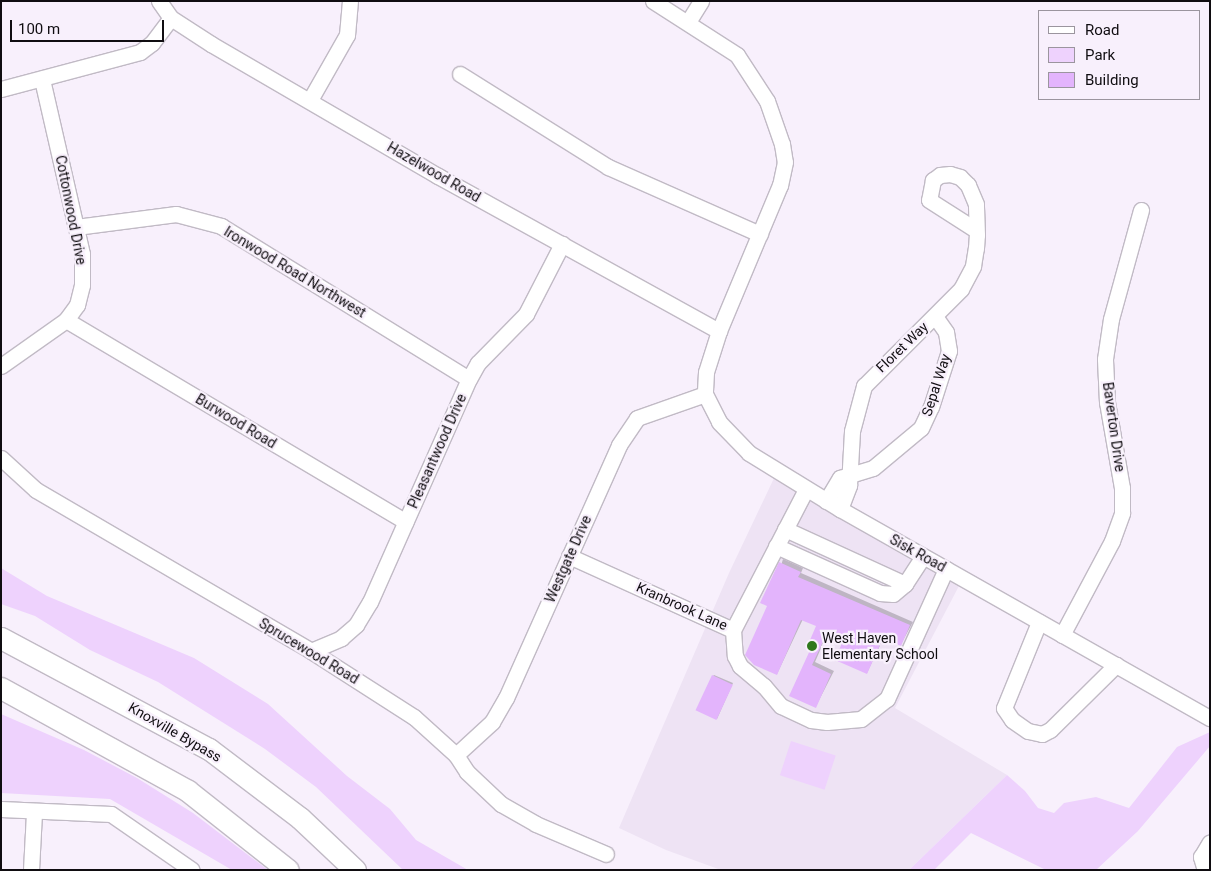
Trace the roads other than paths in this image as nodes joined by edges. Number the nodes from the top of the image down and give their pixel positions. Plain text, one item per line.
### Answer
1 (159, 1) edge
2 (350, 1) edge
3 (653, 1) edge
4 (701, 1) edge
5 (171, 18) junction
6 (688, 22) junction
7 (460, 74) dead end
8 (42, 79) junction
9 (1, 89) edge
10 (310, 100) junction
11 (1141, 210) dead end
12 (76, 226) junction
13 (976, 230) dead end
14 (760, 234) junction
15 (562, 244) junction
16 (934, 316) junction
17 (66, 320) junction
18 (719, 331) junction
19 (1, 366) edge
20 (469, 379) junction
21 (705, 394) junction
22 (1, 458) edge
23 (847, 475) junction
24 (806, 489) junction
25 (826, 501) junction
26 (840, 509) junction
27 (406, 522) junction
28 (785, 529) junction
29 (776, 546) junction
30 (569, 556) junction
31 (923, 556) junction
32 (946, 569) junction
33 (905, 584) junction
34 (1039, 622) junction
35 (733, 630) junction
36 (1062, 635) junction
37 (1, 638) edge
38 (311, 651) junction
39 (1116, 665) junction
40 (1, 688) edge
41 (1210, 718) edge
42 (456, 755) junction
43 (1, 809) edge
44 (34, 812) junction
45 (1210, 842) edge
46 (606, 854) dead end
47 (31, 870) edge
48 (192, 870) edge
49 (288, 870) edge
50 (355, 870) edge
51 (1205, 870) edge

1 - 5 street, Hazelwood Road
2 - 10 street
3 - 6 street
4 - 6 street
5 - 8 street
5 - 10 street, Hazelwood Road
6 - 14 street
7 - 14 street
8 - 9 street
8 - 12 street, Cottonwood Drive
10 - 15 street, Hazelwood Road
11 - 36 street, Baverton Drive
12 - 17 street, Cottonwood Drive
12 - 20 street, Ironwood Road Northwest
13 - 16 street, Floret Way
14 - 18 street
15 - 18 street, Hazelwood Road
15 - 20 street, Pleasantwood Drive
16 - 23 street, Floret Way
16 - 23 street, Sepal Way
17 - 19 street, Cottonwood Drive
17 - 27 street, Burwood Road
18 - 21 street
20 - 27 street, Pleasantwood Drive
21 - 24 street, Sisk Road
21 - 30 street, Westgate Drive
22 - 38 street, Sprucewood Road
23 - 25 street
23 - 26 street, Floret Way
24 - 25 street, Sisk Road
24 - 28 street, Kranbrook Lane
25 - 26 street, Sisk Road
26 - 31 street, Sisk Road
27 - 38 street, Pleasantwood Drive
28 - 29 street, Kranbrook Lane
28 - 33 street
29 - 33 street
29 - 35 street, Kranbrook Lane
30 - 35 street, Kranbrook Lane
30 - 42 street, Westgate Drive
31 - 32 street, Sisk Road
31 - 33 street
32 - 34 street, Sisk Road
32 - 35 street
34 - 36 street, Sisk Road
34 - 39 street
36 - 39 street, Sisk Road
37 - 50 highway, Knoxville Bypass
38 - 42 street, Sprucewood Road
39 - 41 street, Sisk Road
40 - 49 highway
42 - 46 street, Sprucewood Road
43 - 44 street
44 - 47 street
44 - 48 street
45 - 51 street

